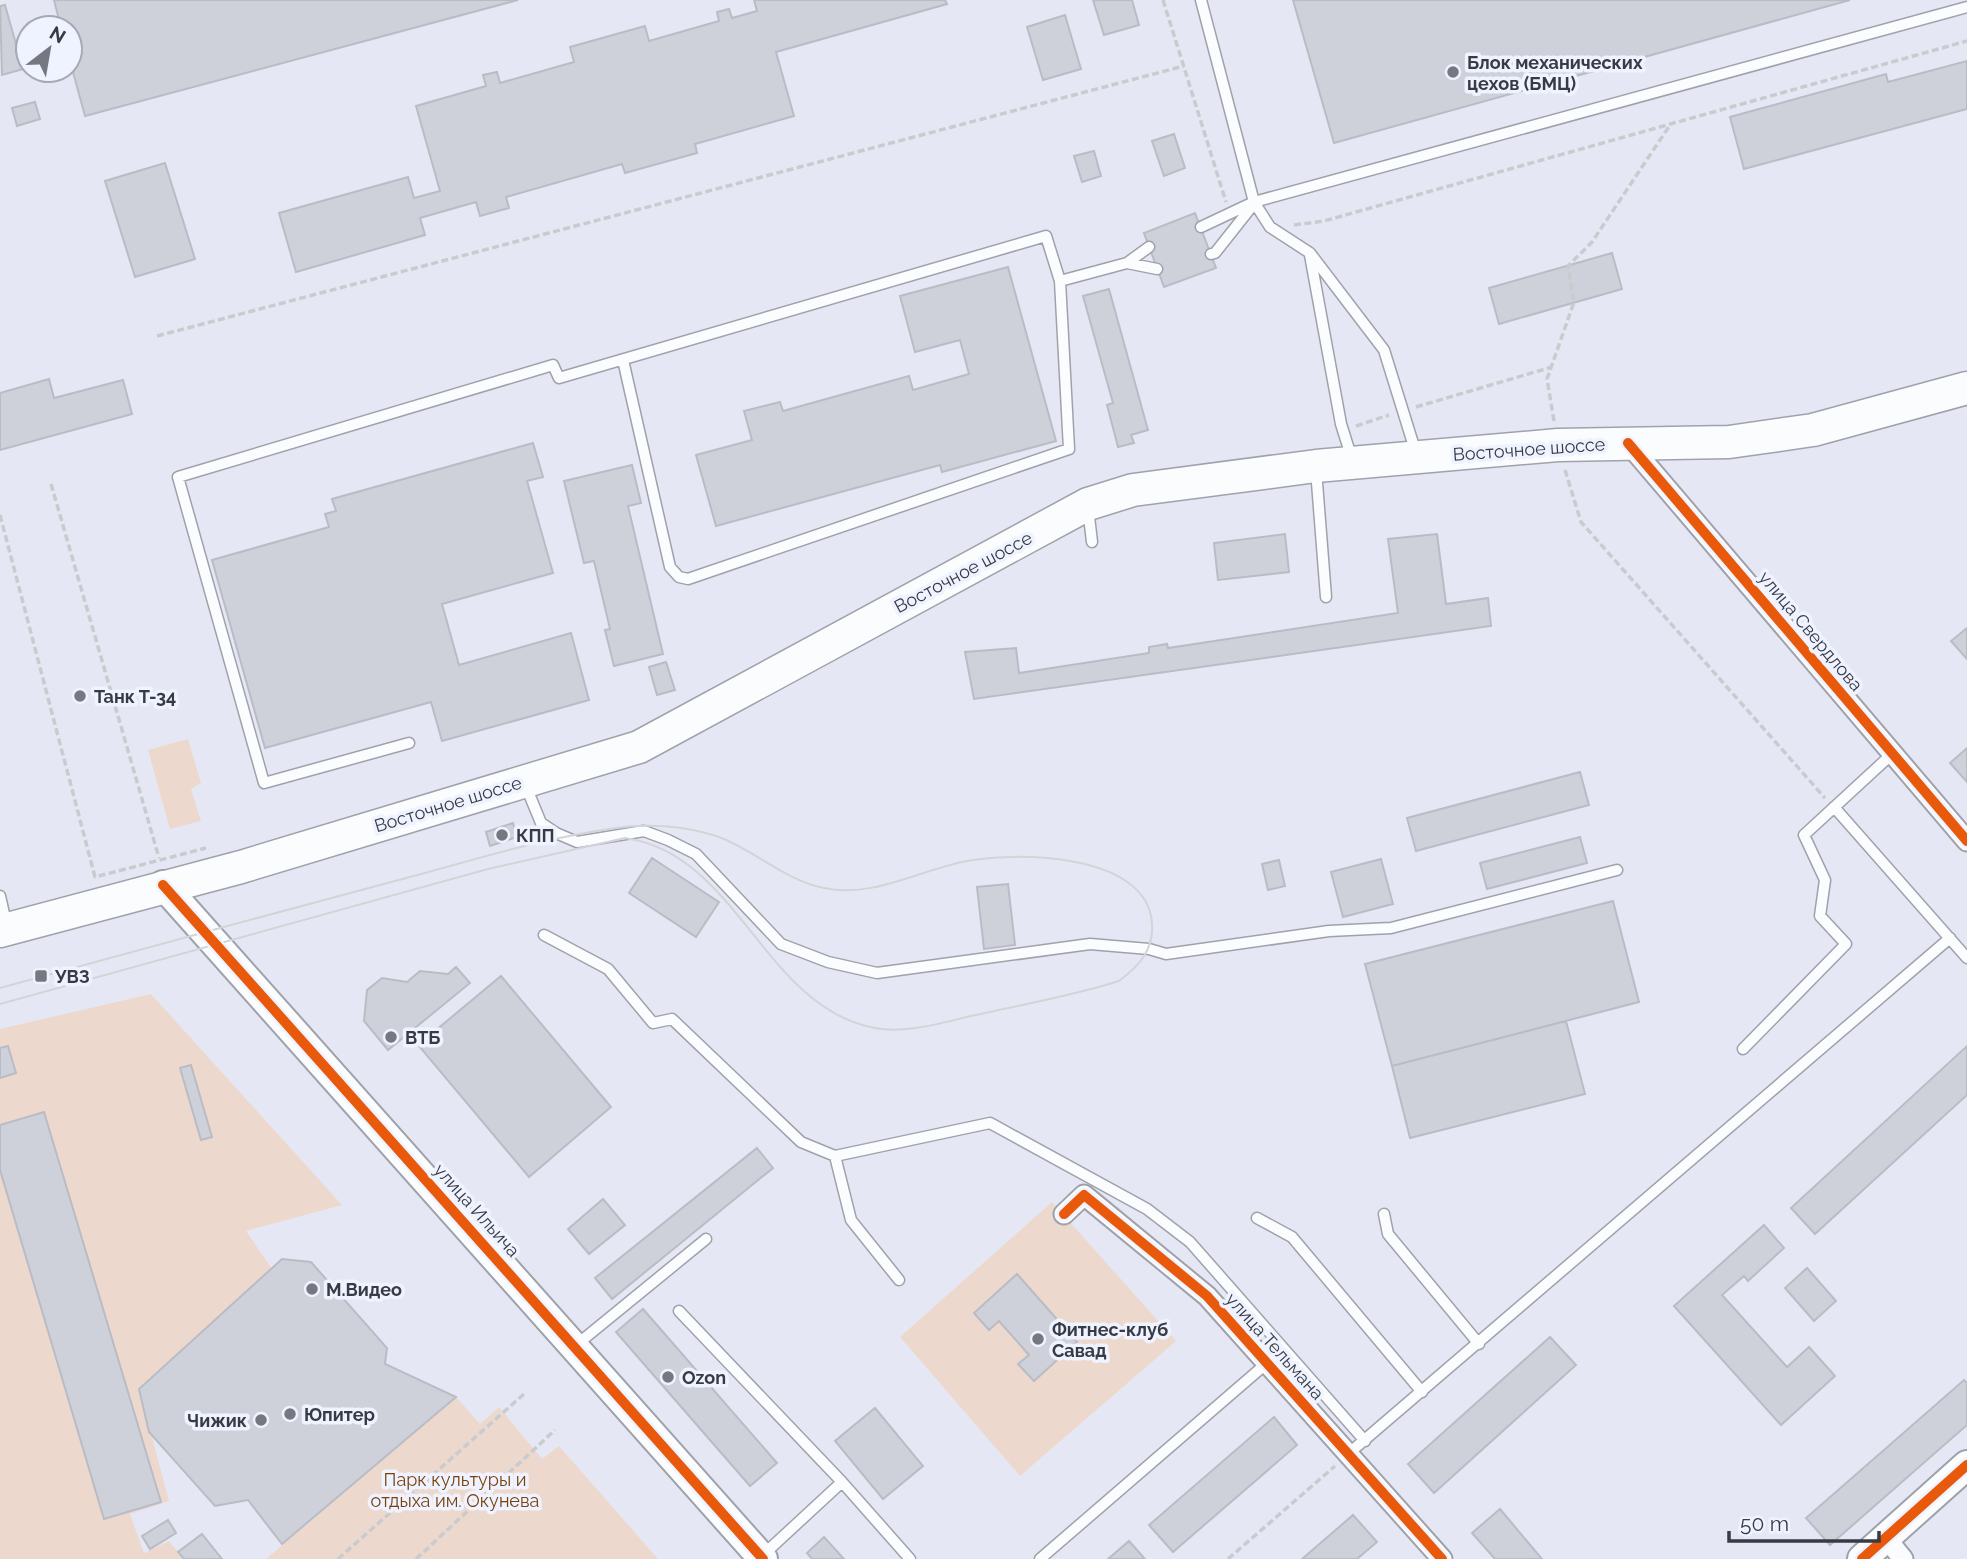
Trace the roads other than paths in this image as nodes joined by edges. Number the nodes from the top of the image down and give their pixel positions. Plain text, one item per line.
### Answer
1 (1201, 0) edge
2 (1967, 7) edge
3 (1254, 202) junction
4 (1201, 227) dead end
5 (1149, 247) dead end
6 (1310, 253) junction
7 (1211, 254) dead end
8 (1127, 263) junction
9 (1157, 269) dead end
10 (1060, 281) junction
11 (623, 360) junction
12 (1967, 388) edge
13 (1628, 443) junction
14 (1418, 457) junction
15 (1353, 463) junction
16 (1316, 466) junction
17 (1088, 504) junction
18 (1092, 542) dead end
19 (1326, 597) dead end
20 (409, 743) dead end
21 (1892, 754) junction
22 (524, 780) junction
23 (1834, 807) junction
24 (1967, 841) edge
25 (1617, 870) dead end
26 (161, 872) junction
27 (0, 897) edge
28 (4, 930) edge
29 (544, 935) dead end
30 (1950, 938) junction
31 (1967, 958) edge
32 (1744, 1049) dead end
33 (835, 1156) junction
34 (1064, 1214) dead end
35 (1384, 1214) dead end
36 (1257, 1218) dead end
37 (706, 1239) dead end
38 (899, 1280) dead end
39 (679, 1311) dead end
40 (1479, 1344) junction
41 (575, 1347) junction
42 (1268, 1363) junction
43 (1422, 1392) junction
44 (1365, 1441) junction
45 (1348, 1454) junction
46 (1967, 1465) edge
47 (842, 1482) junction
48 (1895, 1549) edge
49 (762, 1558) edge
50 (910, 1559) edge
51 (1040, 1559) edge
52 (1442, 1559) edge
53 (1863, 1559) edge

1 - 3 lane
2 - 3 lane
3 - 4 lane
3 - 6 lane
3 - 7 lane
5 - 8 lane
6 - 14 lane
6 - 15 lane
8 - 9 lane
8 - 10 lane
10 - 11 lane
10 - 11 lane
11 - 20 lane
12 - 13 main road, Восточное шоссе
13 - 14 main road, Восточное шоссе
13 - 21 street, улица Свердлова
14 - 15 main road, Восточное шоссе
15 - 16 main road, Восточное шоссе
16 - 17 main road, Восточное шоссе
16 - 19 lane
17 - 18 lane
17 - 22 main road, Восточное шоссе
21 - 23 lane
21 - 24 street, улица Свердлова
22 - 25 lane
22 - 26 main road, Восточное шоссе
23 - 30 lane
23 - 32 lane
26 - 28 main road, Восточное шоссе
26 - 41 street, улица Ильича
27 - 28 lane
29 - 33 lane
30 - 31 lane
30 - 40 lane
33 - 38 lane
33 - 44 lane
34 - 42 street, улица Тельмана
35 - 40 lane
36 - 43 lane
37 - 41 lane
39 - 47 lane
40 - 43 lane
41 - 49 street, улица Ильича
42 - 45 street, улица Тельмана
42 - 51 lane
43 - 44 lane
44 - 45 lane
45 - 52 street, улица Тельмана
46 - 48 street
47 - 49 lane
47 - 50 lane
48 - 53 street

